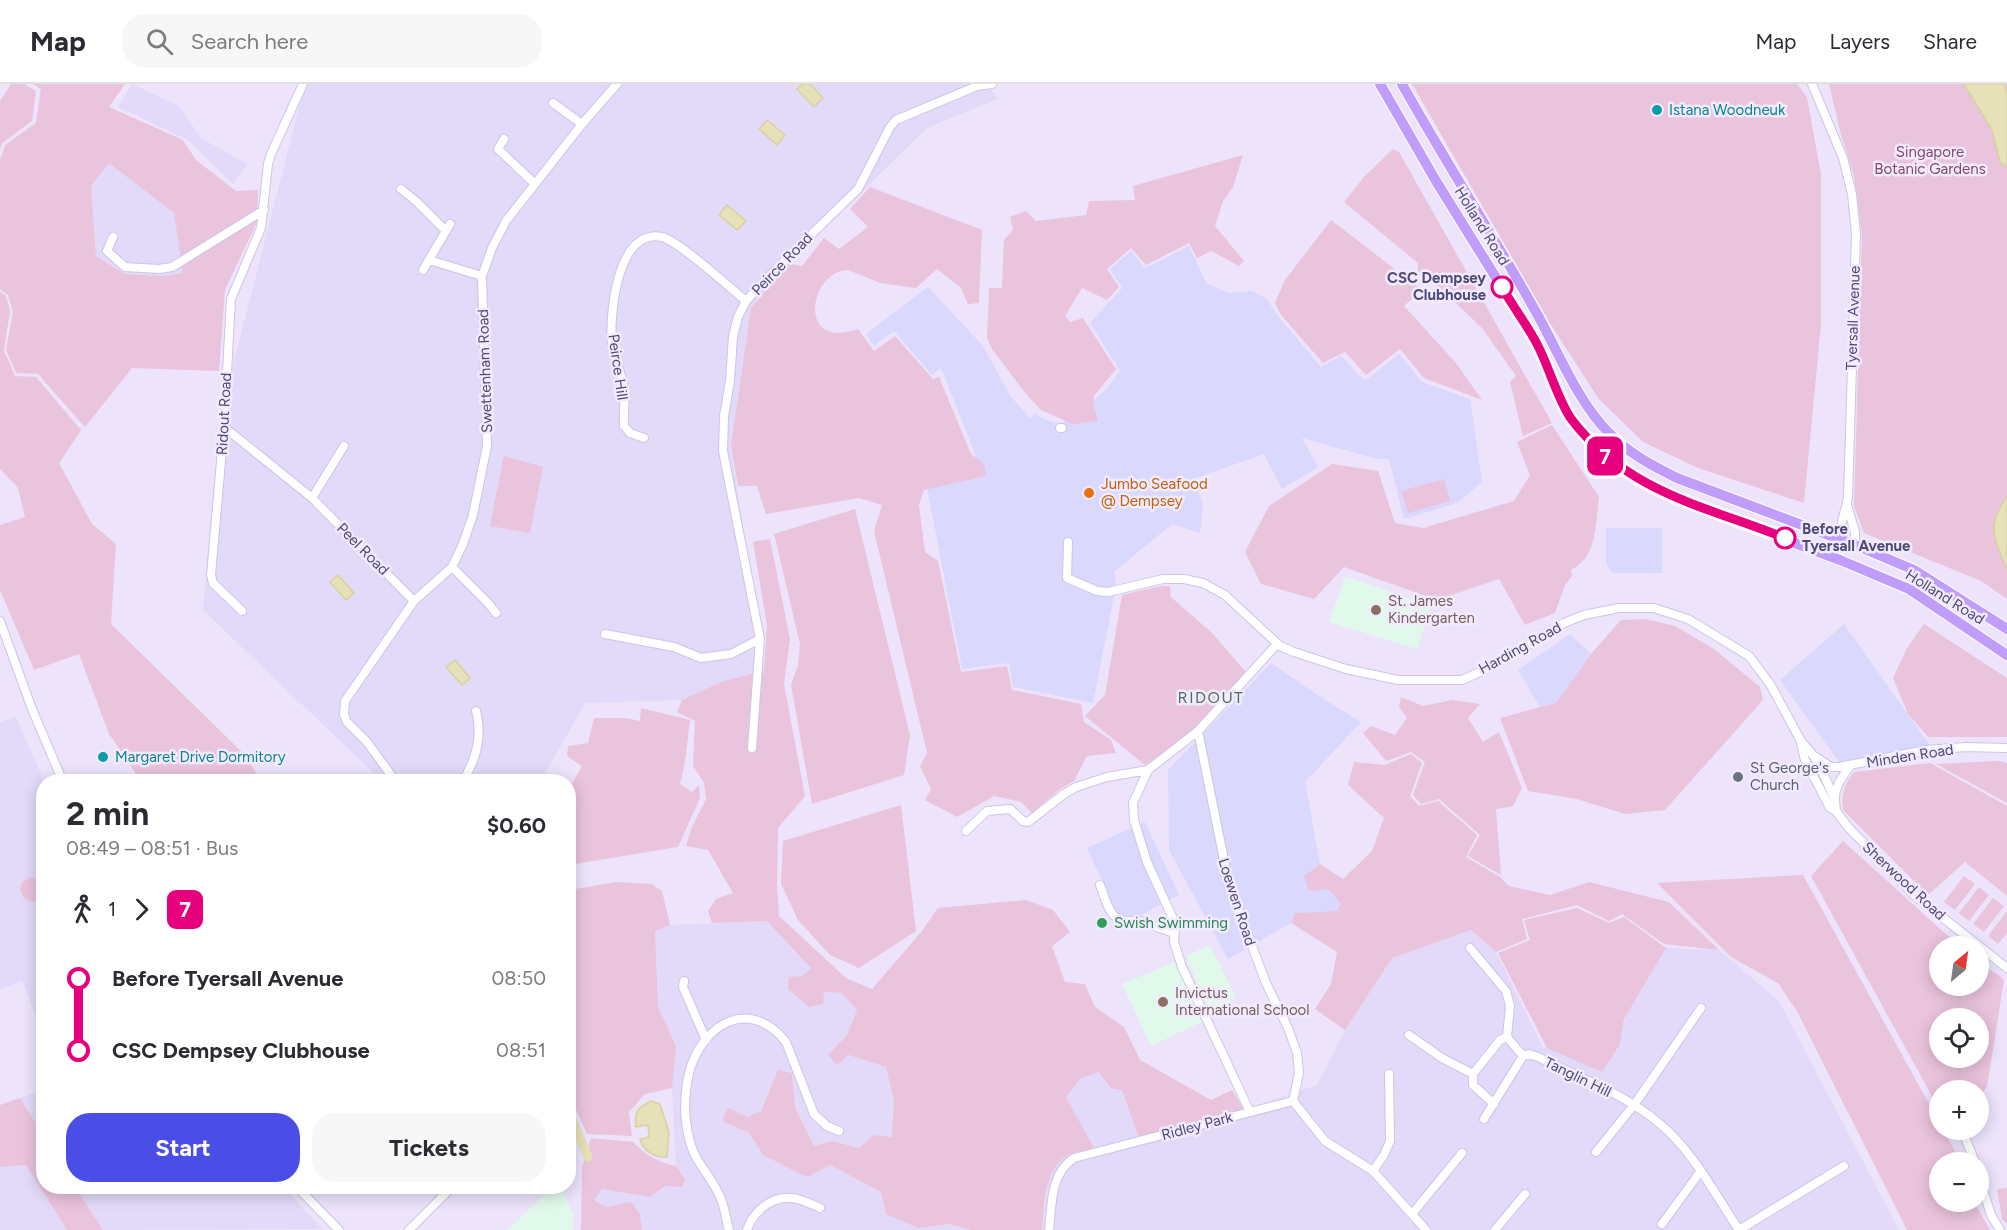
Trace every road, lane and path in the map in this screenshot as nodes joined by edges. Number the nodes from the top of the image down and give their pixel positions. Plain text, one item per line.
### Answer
1 (303, 84) edge
2 (617, 84) edge
3 (992, 84) edge
4 (1380, 84) edge
5 (1402, 84) edge
6 (1812, 84) edge
7 (976, 85) edge
8 (553, 103) dead end
9 (582, 124) junction
10 (504, 139) dead end
11 (535, 184) junction
12 (401, 189) dead end
13 (264, 210) junction
14 (1482, 220) junction
15 (1469, 233) junction
16 (113, 237) dead end
17 (429, 260) junction
18 (423, 270) dead end
19 (482, 276) junction
20 (746, 301) junction
21 (224, 427) junction
22 (644, 438) dead end
23 (344, 446) dead end
24 (312, 498) junction
25 (1847, 505) junction
26 (1841, 540) junction
27 (1068, 543) dead end
28 (1855, 545) junction
29 (1840, 560) junction
30 (452, 567) junction
31 (414, 601) junction
32 (242, 611) dead end
33 (496, 614) dead end
34 (0, 621) edge
35 (2007, 629) edge
36 (604, 634) dead end
37 (760, 639) junction
38 (1277, 644) junction
39 (2007, 655) edge
40 (476, 711) dead end
41 (1198, 731) junction
42 (1801, 741) junction
43 (752, 748) dead end
44 (2007, 748) edge
45 (1813, 755) junction
46 (1850, 766) junction
47 (1148, 770) junction
48 (60, 774) edge
49 (390, 774) edge
50 (466, 774) edge
51 (1826, 779) junction
52 (1817, 784) junction
53 (1835, 800) junction
54 (1836, 811) junction
55 (966, 831) dead end
56 (1100, 885) dead end
57 (1175, 933) junction
58 (1470, 948) dead end
59 (2007, 968) edge
60 (684, 981) dead end
61 (1701, 1008) dead end
62 (1409, 1035) dead end
63 (1507, 1037) junction
64 (706, 1040) junction
65 (1523, 1056) junction
66 (1389, 1074) dead end
67 (1473, 1074) junction
68 (1293, 1101) junction
69 (1494, 1104) junction
70 (1634, 1105) junction
71 (1250, 1112) junction
72 (1484, 1119) dead end
73 (839, 1131) dead end
74 (1596, 1152) dead end
75 (1462, 1153) dead end
76 (1844, 1166) dead end
77 (1373, 1171) junction
78 (1700, 1172) junction
79 (304, 1194) edge
80 (445, 1194) edge
81 (1525, 1194) dead end
82 (820, 1208) dead end
83 (1989, 1212) edge
84 (1412, 1214) junction
85 (1662, 1224) dead end
86 (339, 1230) edge
87 (409, 1230) edge
88 (729, 1230) edge
89 (747, 1230) edge
90 (1049, 1230) edge
91 (1425, 1230) edge
92 (1495, 1230) edge
93 (1739, 1230) edge
94 (2000, 1230) edge

1 - 13 street, Ridout Road
2 - 9 street, Swettenham Road
3 - 7 street, Peirce Road
4 - 15 main road, Holland Road
5 - 14 main road, Holland Road
6 - 25 street, Tyersall Avenue
7 - 20 street, Peirce Road
8 - 9 street
9 - 11 street, Swettenham Road
10 - 11 street
11 - 19 street, Swettenham Road
12 - 17 street
13 - 16 street
13 - 21 street, Ridout Road
14 - 15 main road
14 - 26 main road, Holland Road
15 - 29 main road, Holland Road
17 - 18 street
17 - 19 street
19 - 30 street, Swettenham Road
20 - 22 street, Peirce Hill
20 - 37 street, Peirce Road
21 - 24 street, Peel Road
21 - 32 street, Ridout Road
23 - 24 street
24 - 31 street, Peel Road
25 - 26 street, Tyersall Avenue
25 - 28 street
26 - 28 main road, Holland Road
26 - 29 street, Tyersall Avenue
27 - 38 street, Harding Road
28 - 35 main road, Holland Road
29 - 39 main road, Holland Road
30 - 31 street, Swettenham Road
30 - 33 street
31 - 49 street, Swettenham Road
34 - 48 street
36 - 37 street
37 - 43 street, Peirce Road
38 - 41 street
38 - 42 street, Harding Road
40 - 50 street
41 - 47 street
41 - 68 street, Loewen Road
42 - 45 street, Harding Road
42 - 52 street, Harding Road
44 - 46 street, Minden Road
45 - 46 street, Minden Road
45 - 51 street, Harding Road
46 - 51 street, Minden Road
46 - 53 street, Minden Road
47 - 55 street
47 - 57 street
51 - 52 street, Minden Road
51 - 53 street
52 - 54 street, Sherwood Road
53 - 54 street
54 - 59 street, Sherwood Road
56 - 57 street
57 - 71 street
58 - 63 street
60 - 64 street
61 - 70 street
62 - 67 street
63 - 65 street
63 - 67 street
64 - 73 street
64 - 88 street
65 - 69 street, Tanglin Hill
65 - 70 street, Tanglin Hill
66 - 77 street
67 - 69 street
68 - 71 street, Ridley Park
68 - 77 street
69 - 72 street, Tanglin Hill
70 - 74 street
70 - 78 street, Tanglin Hill
71 - 90 street, Ridley Park
75 - 84 street
76 - 93 street, Tanglin Hill
77 - 84 street
78 - 85 street
78 - 93 street, Tanglin Hill
79 - 86 street
80 - 87 street
81 - 92 street
82 - 89 street
83 - 94 street
84 - 91 street

